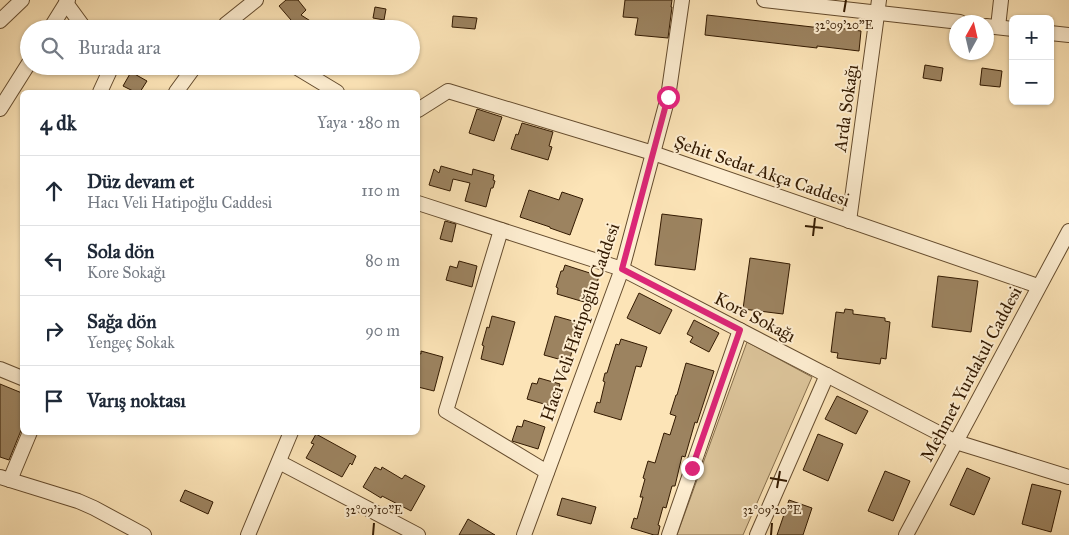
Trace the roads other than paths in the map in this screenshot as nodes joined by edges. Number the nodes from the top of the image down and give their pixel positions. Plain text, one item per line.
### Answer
1 (22, 0) edge
2 (256, 0) edge
3 (682, 0) edge
4 (764, 0) edge
5 (1001, 0) edge
6 (67, 1) edge
7 (799, 2) edge
8 (879, 6) edge
9 (55, 20) edge
10 (79, 20) edge
11 (235, 20) edge
12 (949, 20) edge
13 (994, 20) edge
14 (0, 21) edge
15 (994, 26) edge
16 (1009, 28) edge
17 (1054, 33) edge
18 (1069, 35) edge
19 (21, 75) edge
20 (108, 75) edge
21 (188, 75) edge
22 (309, 75) edge
23 (101, 90) edge
24 (177, 90) edge
25 (334, 90) edge
26 (0, 109) edge
27 (420, 109) edge
28 (653, 153) junction
29 (420, 204) edge
30 (849, 221) junction
31 (501, 230) junction
32 (1069, 231) edge
33 (622, 269) junction
34 (1038, 286) junction
35 (740, 330) junction
36 (0, 369) edge
37 (827, 375) junction
38 (20, 377) edge
39 (28, 435) edge
40 (290, 435) edge
41 (956, 442) junction
42 (279, 462) junction
43 (547, 472) junction
44 (1069, 477) edge
45 (5, 479) edge
46 (144, 535) edge
47 (248, 535) edge
48 (418, 535) edge
49 (524, 535) edge
50 (669, 535) edge
51 (757, 535) edge
52 (906, 535) edge

1 - 14 street
2 - 11 street
3 - 28 street, Hacı Veli Hatipoğlu Caddesi
4 - 7 street
5 - 13 street
6 - 9 street
6 - 10 street
7 - 8 street
8 - 12 street
8 - 30 street, Arda Sokağı
15 - 16 street
17 - 18 street
19 - 26 street
20 - 23 street
21 - 24 street
22 - 25 street
27 - 28 street, Şehit Sedat Akça Caddesi
28 - 30 street, Şehit Sedat Akça Caddesi
28 - 33 street, Hacı Veli Hatipoğlu Caddesi
29 - 31 street, Kore Sokağı
30 - 34 street, Şehit Sedat Akça Caddesi
31 - 33 street, Kore Sokağı
31 - 43 street
32 - 34 street, Mehmet Yurdakul Caddesi
33 - 35 street, Kore Sokağı
33 - 43 street, Hacı Veli Hatipoğlu Caddesi
34 - 41 street, Mehmet Yurdakul Caddesi
35 - 37 street, Kore Sokağı
35 - 50 street
36 - 38 street
37 - 41 street, Kore Sokağı
37 - 51 street
39 - 45 street
40 - 42 street
41 - 44 street, Kore Sokağı
41 - 52 street, Mehmet Yurdakul Caddesi
42 - 47 street
42 - 48 street
43 - 49 street, Hacı Veli Hatipoğlu Caddesi
45 - 46 street

